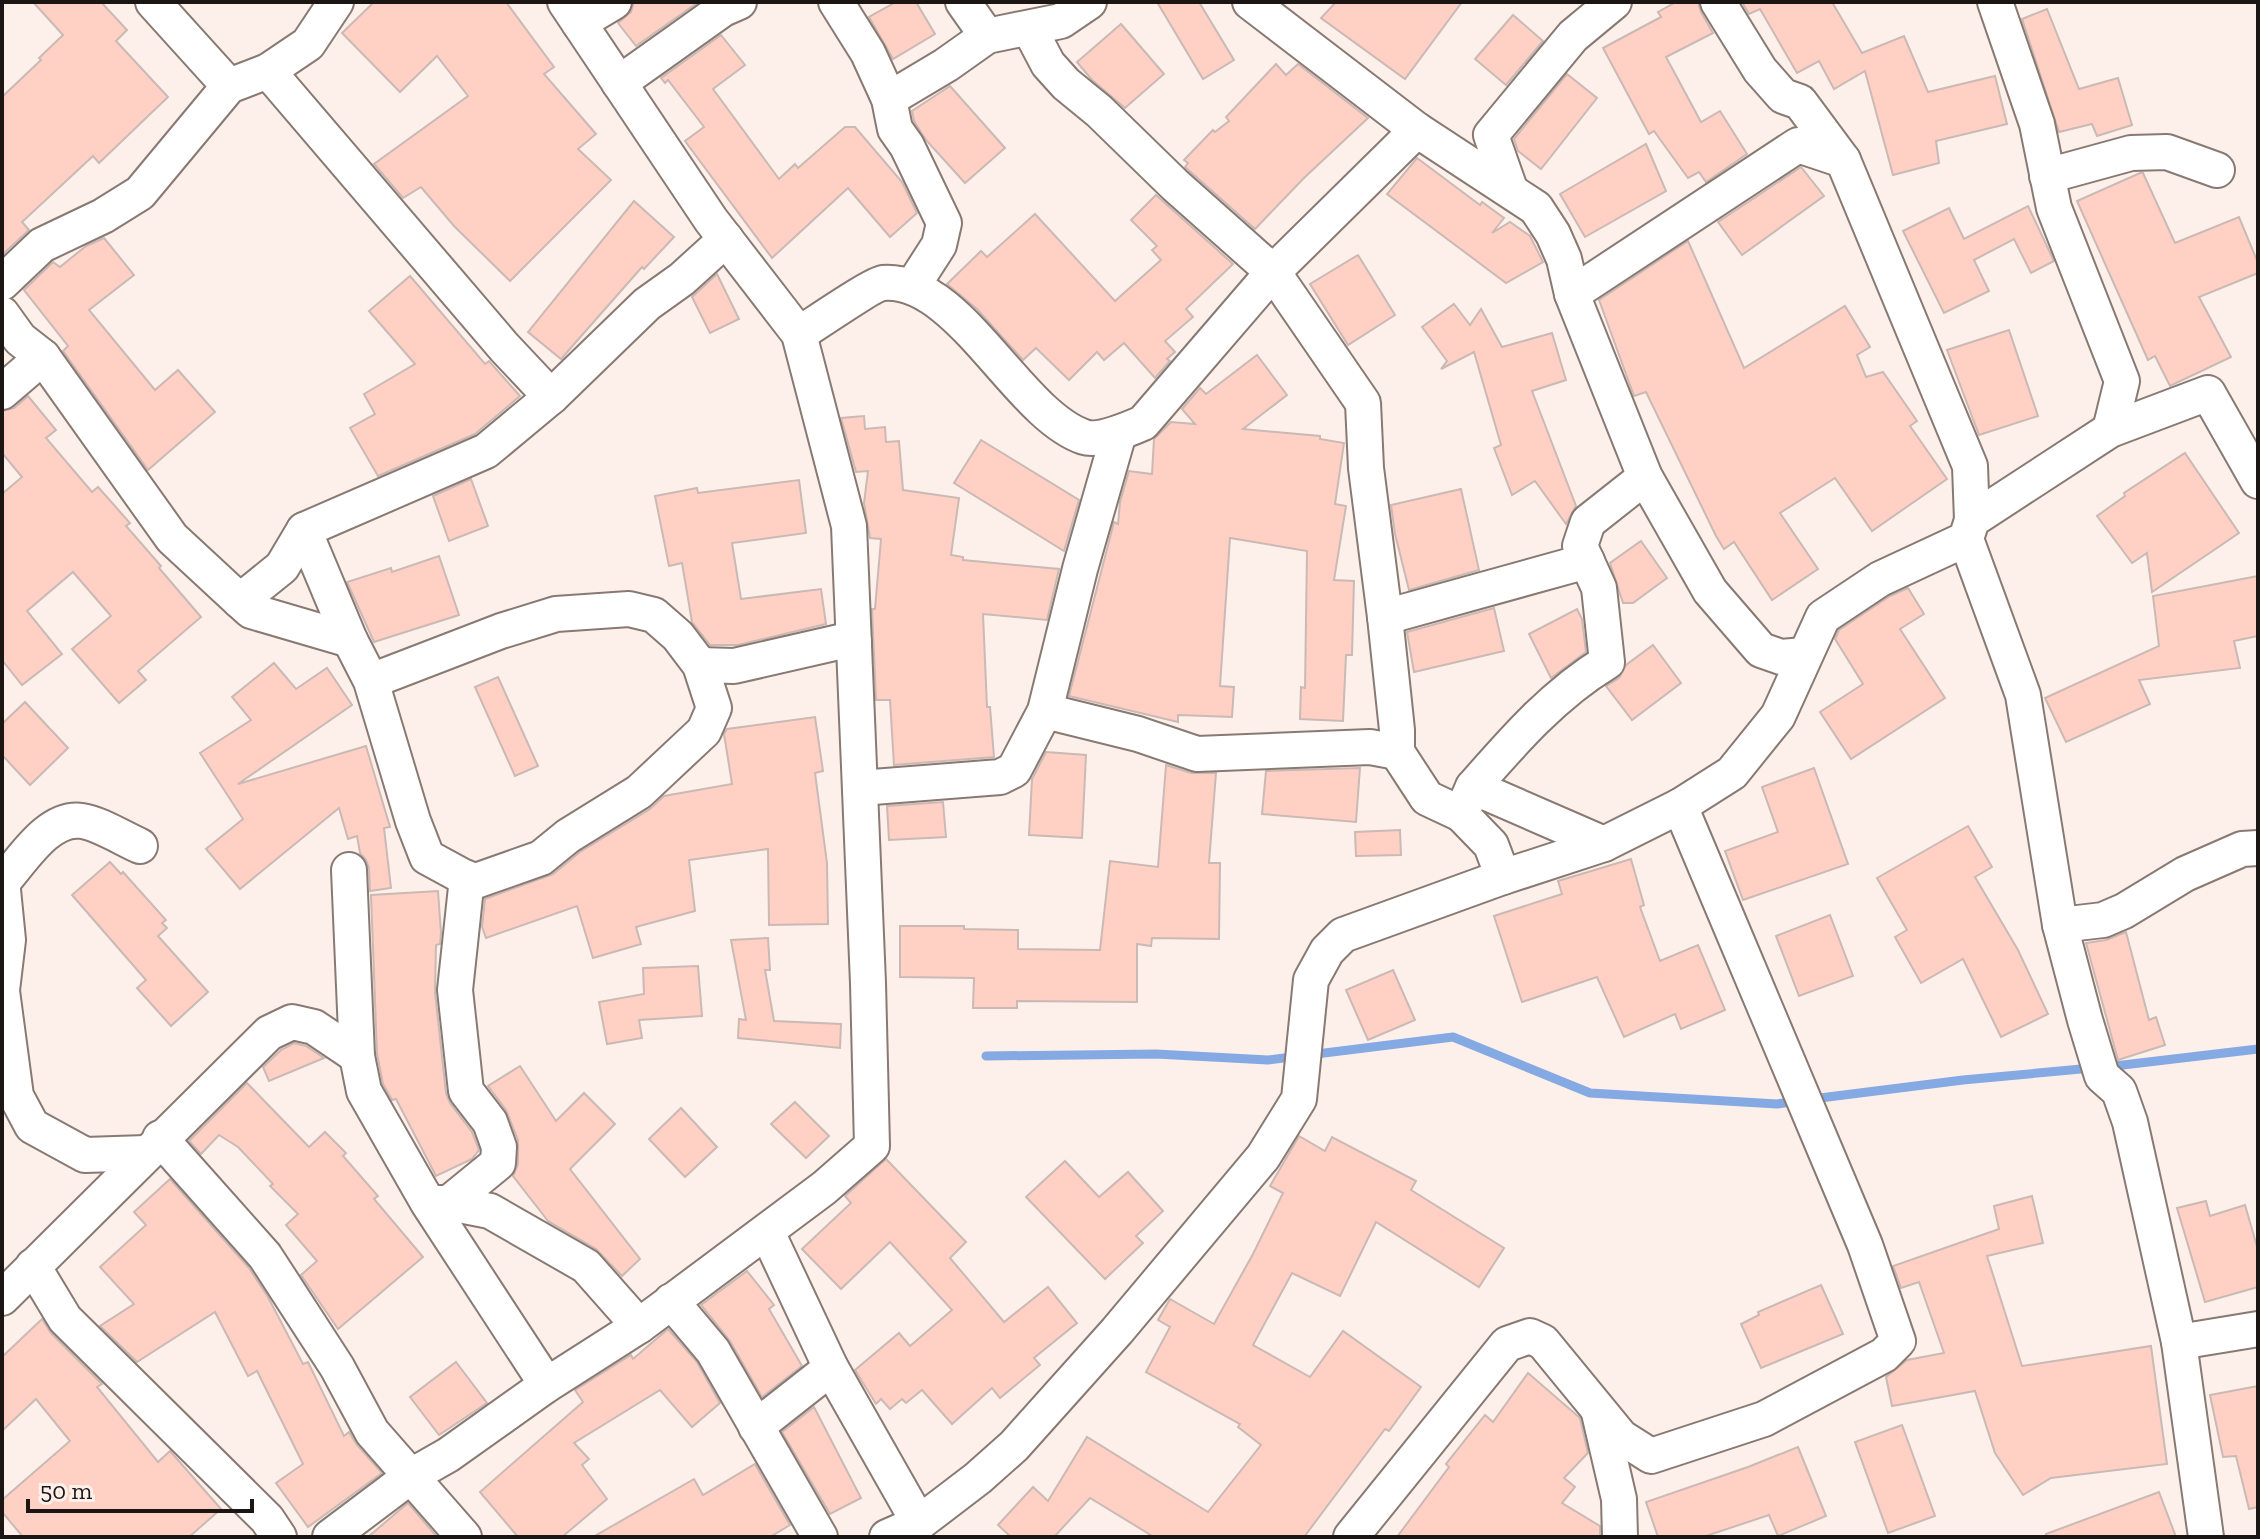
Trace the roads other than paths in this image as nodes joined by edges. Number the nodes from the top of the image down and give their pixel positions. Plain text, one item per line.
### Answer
1 (153, 2) edge
2 (336, 2) edge
3 (614, 2) edge
4 (739, 2) edge
5 (836, 2) edge
6 (963, 2) edge
7 (1089, 2) edge
8 (1250, 2) edge
9 (1614, 2) edge
10 (1718, 2) edge
11 (1995, 2) edge
12 (572, 13) edge
13 (1029, 28) junction
14 (987, 36) junction
15 (268, 71) junction
16 (619, 83) junction
17 (229, 86) junction
18 (889, 99) junction
19 (1417, 130) junction
20 (1843, 160) junction
21 (2217, 170) dead end
22 (2047, 176) junction
23 (1510, 189) junction
24 (726, 239) junction
25 (1273, 272) junction
26 (2, 283) edge
27 (912, 287) junction
28 (1572, 294) junction
29 (2, 314) edge
30 (799, 334) junction
31 (43, 357) junction
32 (2122, 381) junction
33 (2, 392) edge
34 (551, 397) junction
35 (2169, 408) junction
36 (2110, 430) junction
37 (1119, 433) junction
38 (1645, 477) junction
39 (2258, 481) edge
40 (1969, 529) junction
41 (304, 530) junction
42 (1587, 561) junction
43 (240, 601) junction
44 (1385, 617) junction
45 (350, 640) junction
46 (854, 642) junction
47 (1804, 655) junction
48 (700, 665) junction
49 (371, 681) junction
50 (1045, 711) junction
51 (1397, 752) junction
52 (860, 788) junction
53 (1467, 801) junction
54 (1680, 806) junction
55 (1604, 844) junction
56 (140, 846) dead end
57 (2258, 848) edge
58 (349, 870) dead end
59 (1503, 877) junction
60 (467, 878) junction
61 (2, 882) edge
62 (2060, 925) junction
63 (2, 991) edge
64 (357, 1056) junction
65 (153, 1145) junction
66 (439, 1203) junction
67 (767, 1232) junction
68 (33, 1266) junction
69 (2, 1298) edge
70 (671, 1301) junction
71 (639, 1326) junction
72 (2258, 1329) edge
73 (2179, 1342) junction
74 (831, 1368) junction
75 (545, 1386) junction
76 (1599, 1412) junction
77 (756, 1427) junction
78 (1651, 1456) junction
79 (411, 1476) junction
80 (1619, 1499) junction
81 (899, 1532) edge
82 (279, 1537) edge
83 (330, 1537) edge
84 (464, 1537) edge
85 (820, 1537) edge
86 (1351, 1537) edge
87 (1620, 1537) edge
88 (2206, 1537) edge

1 - 17 street
2 - 15 street
3 - 12 street
4 - 16 street
5 - 18 street
6 - 14 street
7 - 13 street
8 - 19 street
9 - 23 street
10 - 20 street
11 - 22 street
12 - 16 street
13 - 14 street
13 - 25 street
14 - 18 street
15 - 17 street
15 - 34 street
16 - 24 street
17 - 26 street
18 - 27 street
19 - 23 street
19 - 25 street
20 - 28 street
20 - 40 street
21 - 22 street
22 - 32 street
23 - 28 street
24 - 30 street
24 - 34 street
25 - 37 street
25 - 44 street
27 - 30 street
27 - 37 street
28 - 38 street
29 - 31 street
30 - 46 street
31 - 33 street
31 - 43 street
32 - 35 street
32 - 36 street
34 - 41 street
35 - 36 street
35 - 39 street
36 - 40 street
37 - 50 street
38 - 42 street
38 - 47 street
40 - 47 street
40 - 62 street
41 - 43 street
41 - 45 street
42 - 44 street
42 - 53 street
43 - 45 street
44 - 51 street
45 - 49 street
46 - 48 street
46 - 52 street
47 - 54 street
48 - 49 street
48 - 60 street
49 - 60 street
50 - 51 street
50 - 52 street
51 - 53 street
52 - 67 street
53 - 55 street
53 - 59 street
54 - 55 street
54 - 78 street
55 - 59 street
56 - 61 street
57 - 62 street
58 - 64 street
59 - 81 street
60 - 66 street
61 - 63 street
62 - 73 street
63 - 65 street
64 - 65 street
64 - 66 street
65 - 68 street
65 - 79 street
66 - 71 street
66 - 75 street
67 - 70 street
67 - 74 street
68 - 69 street
68 - 82 street
70 - 71 street
70 - 77 street
71 - 75 street
72 - 73 street
73 - 88 street
74 - 77 street
74 - 81 street
75 - 79 street
76 - 78 street
76 - 80 street
76 - 86 street
77 - 85 street
78 - 80 street
79 - 83 street
79 - 84 street
80 - 87 street

